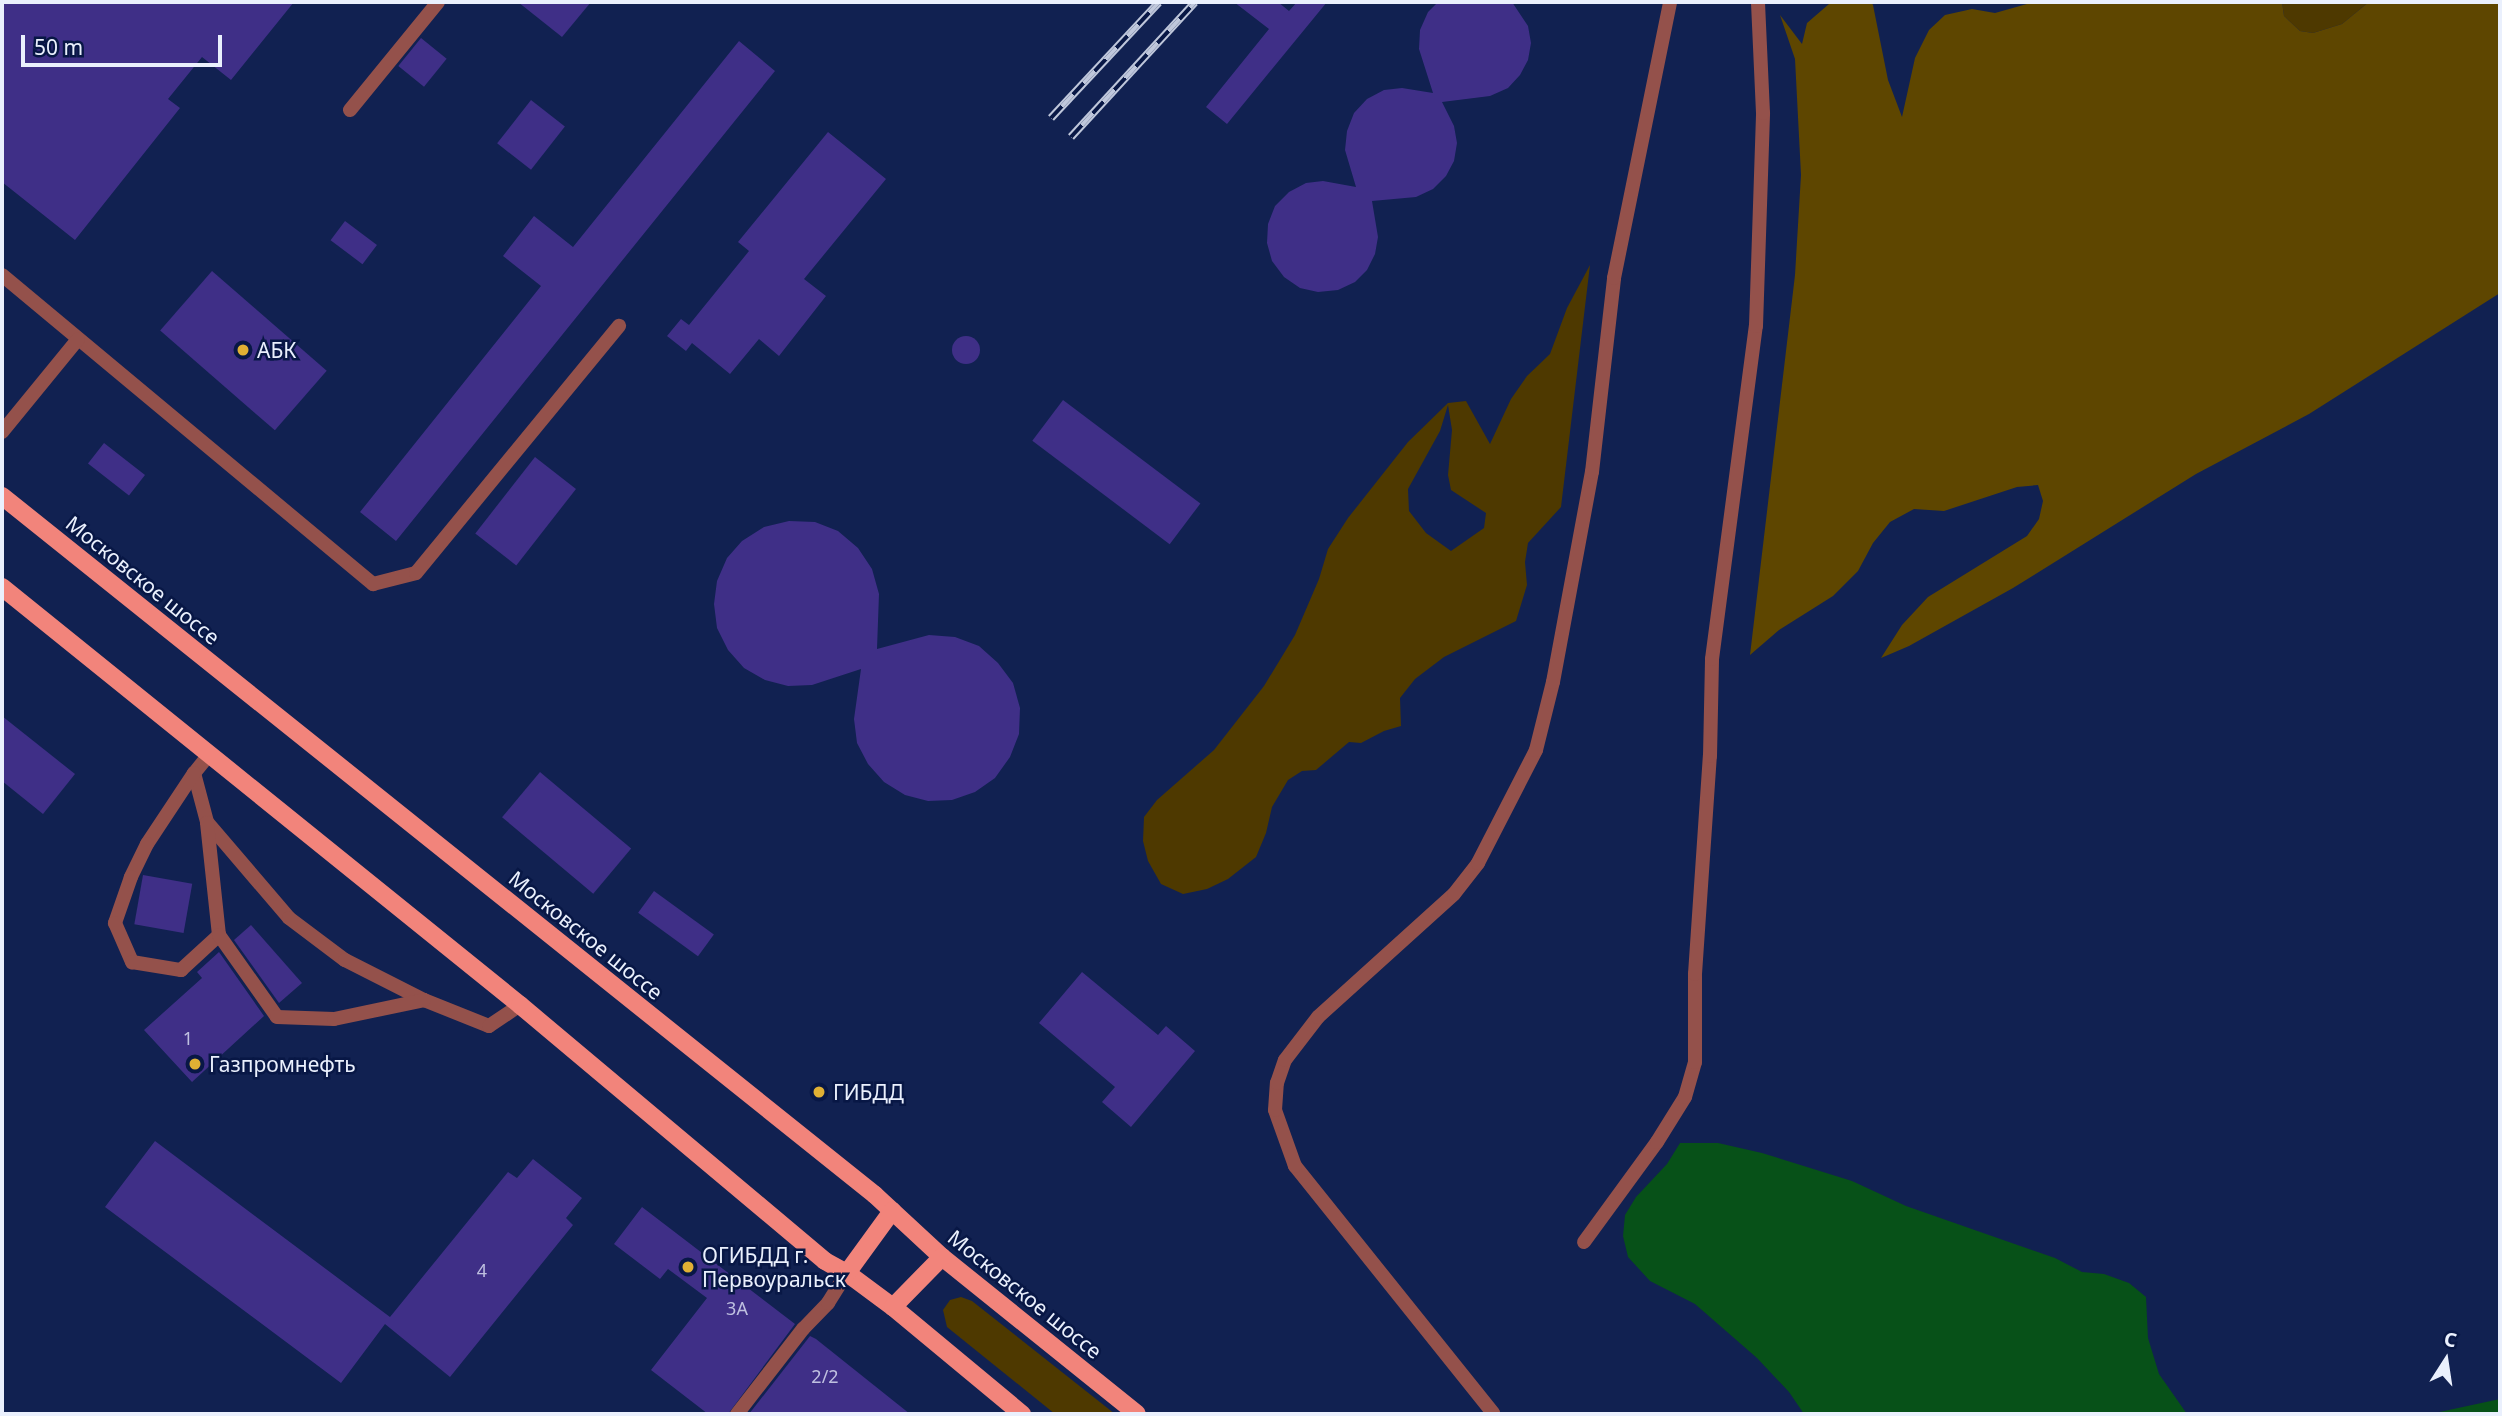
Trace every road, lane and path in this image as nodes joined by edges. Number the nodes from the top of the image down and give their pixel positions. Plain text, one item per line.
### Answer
1 (438, 2) edge
2 (1670, 2) edge
3 (1758, 2) edge
4 (350, 110) dead end
5 (2, 275) edge
6 (619, 326) dead end
7 (78, 339) junction
8 (2, 432) edge
9 (2, 496) edge
10 (2, 587) edge
11 (208, 756) junction
12 (194, 773) junction
13 (207, 822) junction
14 (219, 935) junction
15 (424, 1000) junction
16 (520, 1004) junction
17 (892, 1211) junction
18 (1584, 1242) dead end
19 (942, 1258) junction
20 (847, 1273) junction
21 (893, 1307) junction
22 (1493, 1413) edge
23 (737, 1414) edge
24 (1022, 1414) edge
25 (1137, 1414) edge

1 - 4 lane
2 - 22 lane
3 - 18 lane
5 - 7 lane
6 - 7 lane
7 - 8 lane
9 - 17 main road, Московское шоссе
10 - 11 main road
11 - 12 lane
11 - 16 main road
12 - 13 lane
12 - 14 lane
13 - 14 lane
13 - 15 lane
14 - 15 lane
15 - 16 lane
16 - 20 main road
17 - 19 main road, Московское шоссе
17 - 20 main road
19 - 21 main road
19 - 25 main road, Московское шоссе
20 - 21 main road
20 - 23 lane
21 - 24 main road

